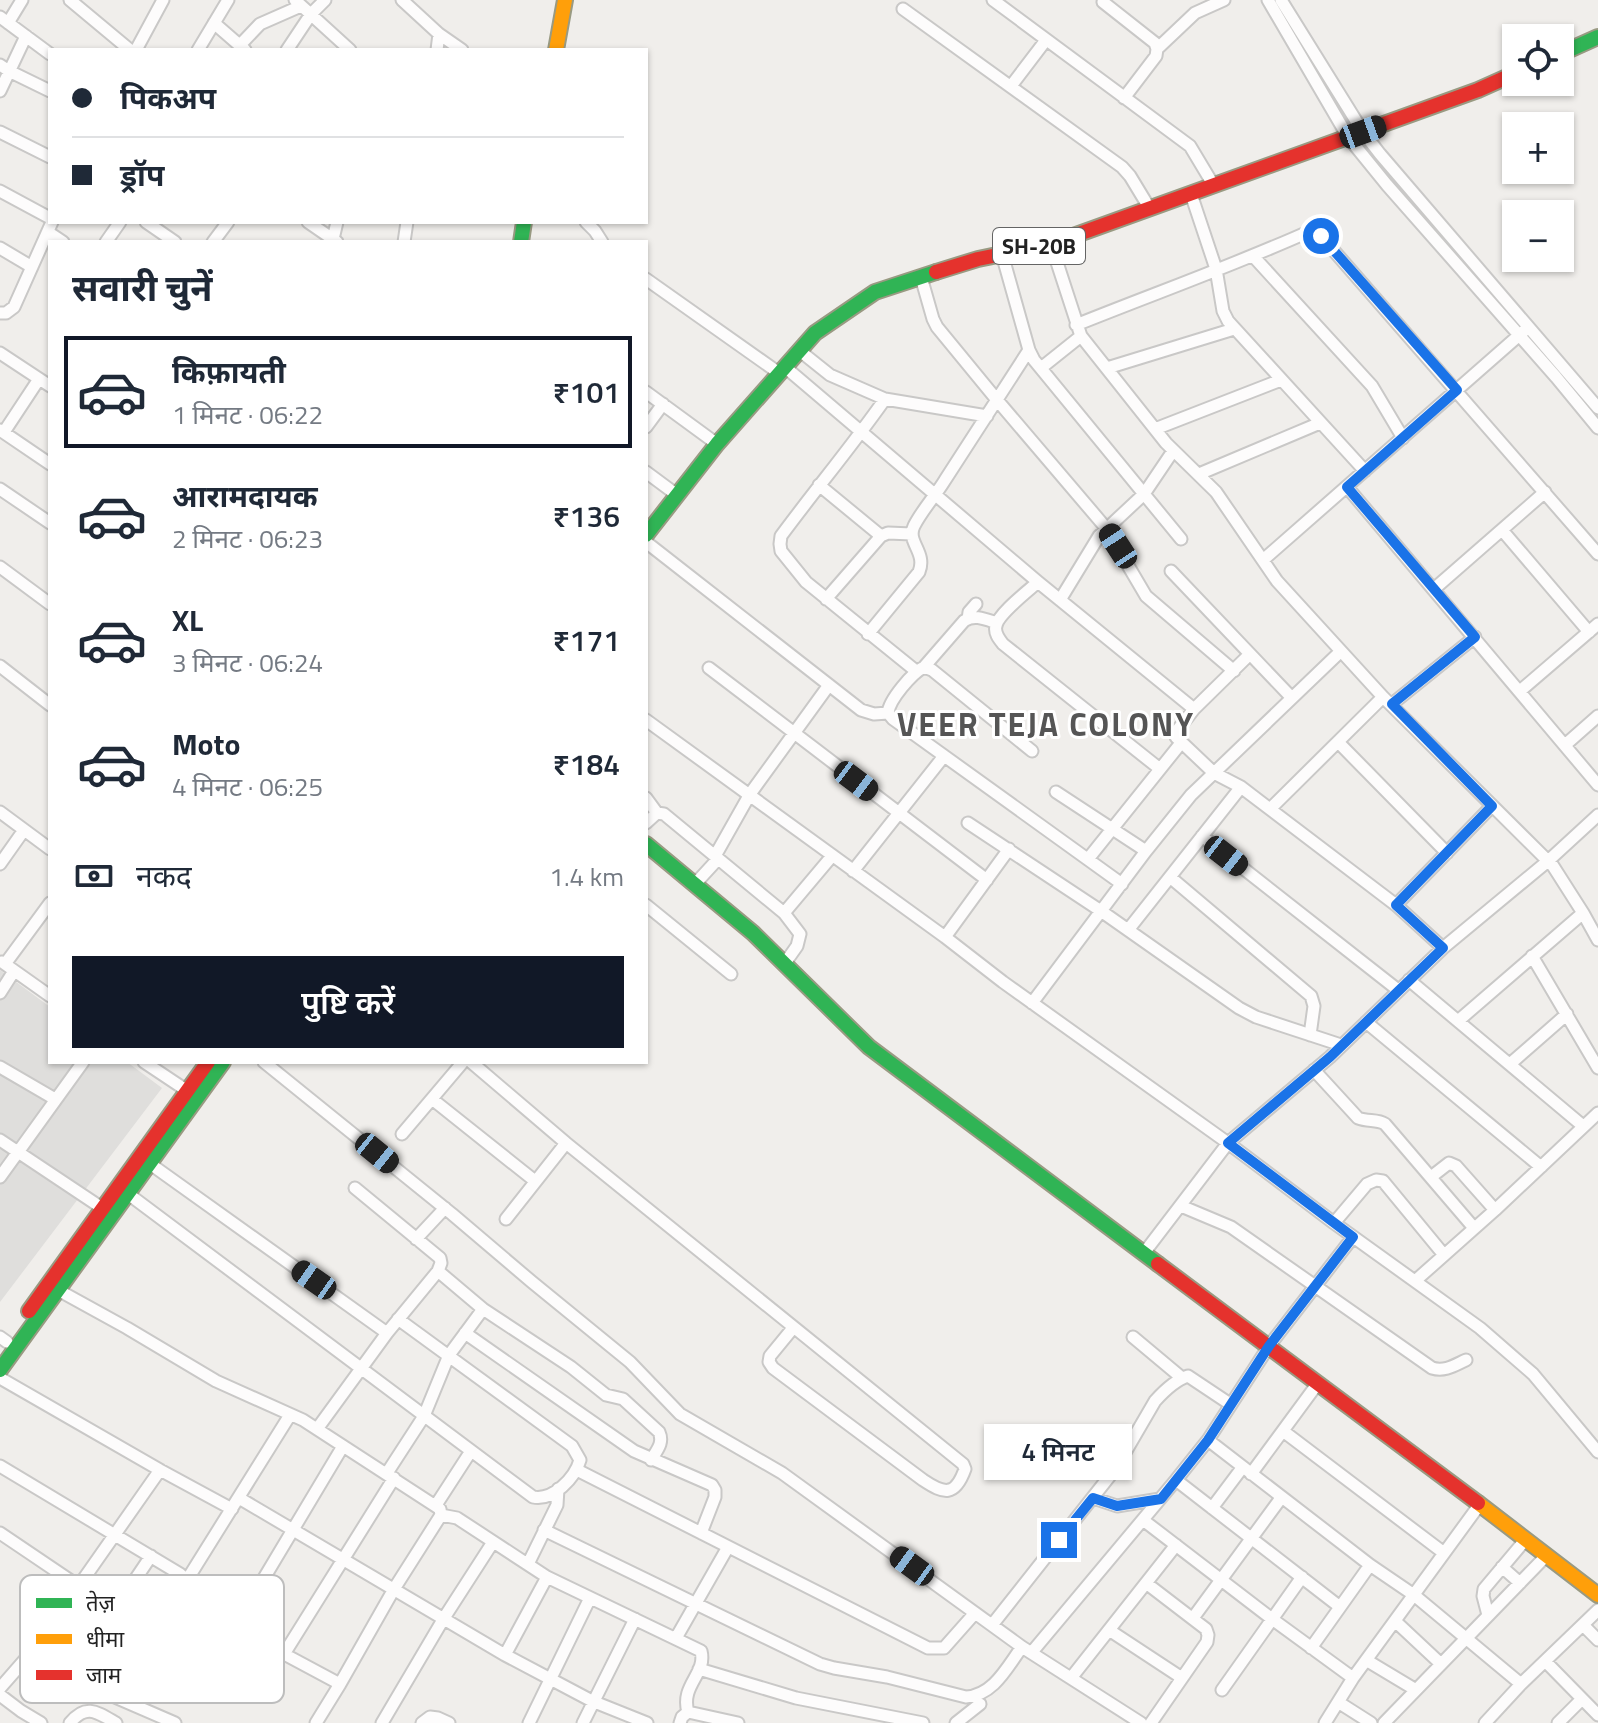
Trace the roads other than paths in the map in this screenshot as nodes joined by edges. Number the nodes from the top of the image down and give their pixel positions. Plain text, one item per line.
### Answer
1 (22, 0) edge
2 (70, 0) edge
3 (163, 0) edge
4 (228, 0) edge
5 (325, 0) edge
6 (402, 0) edge
7 (565, 0) edge
8 (993, 0) edge
9 (1224, 0) edge
10 (1103, 2) dead end
11 (1276, 3) edge
12 (84, 4) edge
13 (302, 7) edge
14 (903, 9) dead end
15 (4, 20) edge
16 (214, 23) junction
17 (439, 34) junction
18 (26, 36) junction
19 (1598, 37) edge
20 (1046, 40) junction
21 (131, 48) edge
22 (134, 48) edge
23 (199, 48) edge
24 (243, 48) edge
25 (288, 48) edge
26 (348, 48) edge
27 (437, 48) edge
28 (459, 48) edge
29 (556, 48) edge
30 (1574, 48) edge
31 (1157, 49) junction
32 (48, 52) edge
33 (5, 68) edge
34 (1502, 79) edge
35 (1011, 86) junction
36 (48, 90) edge
37 (0, 91) edge
38 (1124, 98) junction
39 (0, 132) edge
40 (1363, 132) junction
41 (1348, 137) junction
42 (48, 156) edge
43 (1214, 186) junction
44 (0, 191) edge
45 (1191, 194) junction
46 (1150, 209) junction
47 (48, 223) edge
48 (50, 224) edge
49 (311, 224) edge
50 (588, 224) edge
51 (334, 240) edge
52 (601, 240) edge
53 (1051, 244) junction
54 (0, 248) edge
55 (1002, 254) junction
56 (1253, 256) junction
57 (32, 267) junction
58 (1216, 269) junction
59 (921, 277) junction
60 (648, 280) edge
61 (3, 313) edge
62 (0, 327) edge
63 (1530, 327) junction
64 (1234, 329) junction
65 (1079, 330) junction
66 (1519, 336) junction
67 (1029, 350) junction
68 (800, 351) junction
69 (0, 353) edge
70 (1041, 368) junction
71 (1107, 368) junction
72 (782, 370) junction
73 (39, 379) junction
74 (1281, 380) junction
75 (48, 385) edge
76 (1457, 390) junction
77 (648, 393) edge
78 (885, 399) junction
79 (997, 400) junction
80 (663, 404) junction
81 (1598, 408) edge
82 (987, 416) junction
83 (1320, 423) junction
84 (648, 424) edge
85 (1598, 428) edge
86 (1155, 429) junction
87 (2, 431) edge
88 (862, 433) junction
89 (1403, 438) junction
90 (717, 444) junction
91 (1173, 451) junction
92 (48, 463) edge
93 (1365, 471) junction
94 (648, 473) edge
95 (1199, 474) junction
96 (819, 485) junction
97 (1347, 487) junction
98 (0, 489) edge
99 (1545, 492) junction
100 (1144, 494) junction
101 (677, 495) junction
102 (936, 495) junction
103 (48, 522) edge
104 (1106, 528) junction
105 (1502, 530) junction
106 (648, 532) edge
107 (912, 534) junction
108 (881, 536) junction
109 (1181, 539) dead end
110 (648, 544) edge
111 (1598, 554) edge
112 (1263, 560) junction
113 (0, 567) edge
114 (1171, 571) dead end
115 (1038, 582) junction
116 (1434, 589) junction
117 (826, 599) junction
118 (1060, 600) junction
119 (48, 603) edge
120 (976, 604) dead end
121 (968, 619) junction
122 (997, 623) junction
123 (1594, 628) edge
124 (868, 634) junction
125 (1475, 637) junction
126 (1340, 652) junction
127 (1250, 654) junction
128 (0, 666) edge
129 (709, 668) dead end
130 (920, 669) junction
131 (1234, 671) junction
132 (829, 685) junction
133 (1520, 691) junction
134 (1292, 698) junction
135 (1387, 700) junction
136 (48, 703) edge
137 (1194, 709) junction
138 (888, 713) junction
139 (1598, 716) edge
140 (648, 721) edge
141 (793, 733) junction
142 (1338, 742) junction
143 (1181, 743) junction
144 (1565, 745) junction
145 (1032, 751) dead end
146 (944, 756) junction
147 (1160, 769) junction
148 (1214, 773) junction
149 (1598, 785) edge
150 (1241, 787) junction
151 (1056, 792) dead end
152 (750, 794) junction
153 (648, 801) edge
154 (1492, 806) junction
155 (1270, 809) junction
156 (0, 812) edge
157 (657, 813) junction
158 (898, 813) junction
159 (1598, 815) edge
160 (648, 821) edge
161 (968, 823) dead end
162 (1111, 828) junction
163 (24, 830) junction
164 (1202, 836) junction
165 (648, 846) edge
166 (48, 848) edge
167 (1009, 849) junction
168 (1146, 851) junction
169 (1447, 853) junction
170 (715, 856) junction
171 (832, 856) junction
172 (1088, 859) junction
173 (1548, 861) junction
174 (0, 864) edge
175 (853, 871) junction
176 (1170, 877) junction
177 (987, 880) junction
178 (695, 884) junction
179 (1122, 884) junction
180 (1396, 905) junction
181 (48, 906) edge
182 (648, 907) edge
183 (1101, 911) junction
184 (784, 913) junction
185 (1583, 913) junction
186 (1128, 930) junction
187 (945, 937) junction
188 (1598, 940) edge
189 (1443, 948) junction
190 (1532, 956) junction
191 (785, 963) junction
192 (6, 965) edge
193 (731, 974) dead end
194 (1409, 980) junction
195 (1398, 990) junction
196 (0, 993) edge
197 (48, 995) edge
198 (1032, 1003) junction
199 (1567, 1014) junction
200 (1458, 1021) junction
201 (1366, 1022) junction
202 (1310, 1035) junction
203 (1341, 1045) junction
204 (81, 1064) edge
205 (147, 1064) edge
206 (206, 1064) edge
207 (222, 1064) edge
208 (266, 1064) edge
209 (461, 1064) edge
210 (473, 1064) edge
211 (1510, 1064) junction
212 (0, 1067) edge
213 (1598, 1068) edge
214 (1314, 1070) junction
215 (186, 1090) junction
216 (55, 1099) junction
217 (432, 1099) junction
218 (1598, 1113) edge
219 (1583, 1126) junction
220 (402, 1134) dead end
221 (0, 1140) edge
222 (566, 1143) junction
223 (1228, 1143) junction
224 (18, 1152) junction
225 (149, 1163) junction
226 (1541, 1167) junction
227 (0, 1177) edge
228 (1431, 1177) junction
229 (535, 1181) junction
230 (355, 1188) dead end
231 (127, 1193) junction
232 (1181, 1206) junction
233 (102, 1208) junction
234 (445, 1208) junction
235 (1495, 1210) junction
236 (506, 1219) dead end
237 (1334, 1223) junction
238 (1474, 1228) junction
239 (1353, 1237) junction
240 (416, 1239) junction
241 (1144, 1253) junction
242 (1444, 1255) junction
243 (438, 1271) junction
244 (1415, 1281) junction
245 (1315, 1286) junction
246 (58, 1290) junction
247 (483, 1309) junction
248 (398, 1319) junction
249 (793, 1328) junction
250 (387, 1333) junction
251 (465, 1333) junction
252 (1133, 1337) dead end
253 (2, 1343) edge
254 (1269, 1346) junction
255 (449, 1355) junction
256 (1466, 1360) dead end
257 (361, 1368) junction
258 (0, 1370) edge
259 (0, 1378) edge
260 (1182, 1378) junction
261 (1318, 1383) junction
262 (1230, 1404) junction
263 (290, 1415) junction
264 (424, 1416) junction
265 (317, 1429) junction
266 (1283, 1431) junction
267 (1208, 1440) junction
268 (343, 1446) junction
269 (471, 1451) junction
270 (1598, 1452) edge
271 (651, 1460) junction
272 (0, 1466) edge
273 (160, 1470) junction
274 (577, 1470) junction
275 (1247, 1471) junction
276 (390, 1476) junction
277 (1176, 1480) junction
278 (558, 1489) junction
279 (239, 1498) junction
280 (1093, 1498) junction
281 (1281, 1498) junction
282 (1161, 1499) junction
283 (1480, 1504) junction
284 (1212, 1508) junction
285 (232, 1509) junction
286 (439, 1510) junction
287 (1143, 1520) junction
288 (293, 1529) junction
289 (544, 1530) junction
290 (0, 1533) edge
291 (701, 1533) junction
292 (115, 1535) junction
293 (1251, 1538) junction
294 (1526, 1539) junction
295 (493, 1542) junction
296 (1176, 1545) junction
297 (728, 1547) junction
298 (1444, 1553) junction
299 (1547, 1555) junction
300 (151, 1556) junction
301 (343, 1559) junction
302 (528, 1564) junction
303 (1370, 1565) junction
304 (1502, 1567) junction
305 (61, 1575) edge
306 (87, 1575) edge
307 (138, 1575) edge
308 (180, 1575) edge
309 (190, 1575) edge
310 (266, 1575) edge
311 (547, 1577) junction
312 (1302, 1577) junction
313 (1220, 1580) junction
314 (1146, 1583) junction
315 (1520, 1583) junction
316 (394, 1589) junction
317 (1414, 1595) junction
318 (1598, 1595) edge
319 (590, 1598) junction
320 (695, 1604) junction
321 (1340, 1607) junction
322 (1598, 1610) edge
323 (975, 1613) junction
324 (1488, 1615) junction
325 (444, 1618) junction
326 (1193, 1618) junction
327 (635, 1619) junction
328 (1272, 1619) junction
329 (1395, 1621) junction
330 (992, 1625) junction
331 (1583, 1625) junction
332 (1109, 1630) junction
333 (676, 1638) junction
334 (1467, 1638) junction
335 (1598, 1640) edge
336 (1311, 1648) junction
337 (1027, 1650) junction
338 (284, 1654) joint
339 (505, 1655) junction
340 (1366, 1660) junction
341 (1545, 1661) junction
342 (1441, 1664) junction
343 (20, 1667) edge
344 (699, 1669) junction
345 (550, 1678) junction
346 (1071, 1678) junction
347 (1182, 1678) junction
348 (1353, 1678) junction
349 (340, 1684) junction
350 (1521, 1684) junction
351 (0, 1688) edge
352 (1222, 1690) dead end
353 (1416, 1690) junction
354 (0, 1695) edge
355 (1582, 1699) junction
356 (592, 1701) junction
357 (1338, 1702) junction
358 (129, 1703) edge
359 (980, 1704) dead end
360 (688, 1712) junction
361 (1598, 1714) edge
362 (631, 1720) edge
363 (41, 1723) edge
364 (70, 1723) edge
365 (116, 1723) edge
366 (175, 1723) edge
367 (316, 1723) edge
368 (382, 1723) edge
369 (422, 1723) edge
370 (449, 1723) edge
371 (529, 1723) edge
372 (583, 1723) edge
373 (647, 1723) edge
374 (680, 1723) edge
375 (734, 1723) edge
376 (923, 1723) edge
377 (956, 1723) edge
378 (1141, 1723) edge
379 (1151, 1723) edge
380 (1325, 1723) edge
381 (1371, 1723) edge
382 (1384, 1723) edge
383 (1485, 1723) edge
384 (1558, 1723) edge

1 - 15 street
2 - 12 street
3 - 22 street
4 - 16 street
5 - 13 street
6 - 17 street
7 - 29 main road
8 - 20 street
9 - 31 street
10 - 31 street
11 - 40 street
11 - 41 street
12 - 21 street
13 - 24 street
13 - 25 street
13 - 26 street
14 - 35 street
15 - 18 street
16 - 23 street
16 - 24 street
17 - 27 street
17 - 28 street
18 - 32 street
18 - 33 street
19 - 30 main road
20 - 35 street
20 - 38 street
31 - 38 street
33 - 36 street
33 - 37 street
34 - 40 main road, SH-20B
35 - 46 street
38 - 43 street
39 - 42 street
40 - 41 main road, SH-20B
40 - 63 street
41 - 43 main road, SH-20B
41 - 66 street
43 - 45 main road, SH-20B
44 - 47 street
45 - 46 main road, SH-20B
45 - 58 street
46 - 53 main road, SH-20B
48 - 57 street
49 - 51 street
50 - 52 street
53 - 55 main road, SH-20B
53 - 65 street
54 - 57 street
55 - 59 main road, SH-20B
55 - 67 street
56 - 58 street
56 - 76 street
56 - 89 street
57 - 61 street
58 - 64 street
58 - 65 street
59 - 68 main road, SH-20B
59 - 79 street
60 - 72 street
61 - 62 street
63 - 66 street
63 - 81 street
64 - 71 street
64 - 74 street
65 - 70 street
65 - 71 street
66 - 76 street
66 - 85 street
67 - 70 street
67 - 79 street
68 - 72 main road, SH-20B
68 - 78 street
69 - 73 street
70 - 100 street
71 - 86 street
72 - 88 street
72 - 90 main road, SH-20B
73 - 75 street
73 - 87 street
74 - 83 street
74 - 86 street
76 - 89 street
76 - 99 street
77 - 80 street
78 - 82 street
78 - 88 street
79 - 82 street
79 - 104 street
80 - 84 street
80 - 90 street
82 - 102 street
83 - 93 street
83 - 95 street
86 - 91 street
87 - 92 street
88 - 96 street
88 - 102 street
89 - 93 street
90 - 101 main road, SH-20B
91 - 95 street
91 - 100 street
93 - 97 street
94 - 101 street
95 - 112 street
96 - 108 street
96 - 117 street
97 - 112 street
97 - 116 street
98 - 103 street
99 - 105 street
99 - 111 street
100 - 104 street
100 - 109 street
101 - 106 main road, SH-20B
102 - 107 street
102 - 115 street
104 - 118 street
104 - 131 street
105 - 116 street
105 - 123 street
107 - 108 street
107 - 124 street
108 - 117 street
110 - 132 street
112 - 126 street
113 - 119 street
114 - 127 street
115 - 118 street
115 - 122 street
116 - 125 street
117 - 124 street
118 - 137 street
120 - 121 street
121 - 122 street
121 - 130 street
122 - 147 street
123 - 133 street
124 - 130 street
125 - 133 street
125 - 135 street
126 - 134 street
126 - 135 street
127 - 131 street
127 - 134 street
128 - 136 street
129 - 141 street
130 - 138 street
130 - 145 street
131 - 137 street
132 - 138 street
132 - 141 street
133 - 144 street
134 - 148 street
135 - 142 street
135 - 154 street
137 - 143 street
138 - 146 street
139 - 144 street
140 - 152 street
141 - 152 street
141 - 158 street
142 - 155 street
142 - 169 street
143 - 147 street
143 - 148 street
144 - 149 street
146 - 158 street
146 - 172 street
147 - 162 street
148 - 150 street
148 - 168 street
150 - 155 street
150 - 164 street
151 - 162 street
152 - 170 street
152 - 171 street
153 - 157 street
154 - 169 street
154 - 173 street
155 - 180 street
156 - 163 street
157 - 160 street
157 - 170 street
158 - 175 street
158 - 177 street
159 - 173 street
161 - 167 street
162 - 168 street
162 - 172 street
163 - 166 street
163 - 174 street
164 - 176 street
164 - 195 street
165 - 178 main road
167 - 177 street
167 - 183 street
168 - 179 street
169 - 180 street
170 - 178 street
170 - 184 street
171 - 175 street
171 - 184 street
172 - 179 street
173 - 185 street
173 - 189 street
175 - 187 street
176 - 186 street
176 - 202 street
177 - 187 street
178 - 191 main road
179 - 183 street
180 - 189 street
181 - 192 street
182 - 193 street
183 - 186 street
183 - 198 street
184 - 191 street
185 - 188 street
185 - 190 street
186 - 202 street
187 - 198 street
189 - 194 street
190 - 199 street
190 - 200 street
191 - 241 main road
192 - 196 street
192 - 197 street
194 - 195 street
194 - 200 street
195 - 201 street
198 - 223 street
199 - 211 street
199 - 213 street
200 - 211 street
201 - 203 street
201 - 226 street
202 - 203 street
203 - 214 street
204 - 216 street
205 - 215 street
206 - 215 main road
207 - 225 main road
208 - 234 street
209 - 217 street
210 - 222 street
211 - 219 street
212 - 216 street
214 - 223 street
214 - 228 street
215 - 233 main road
216 - 224 street
217 - 220 street
217 - 229 street
218 - 219 street
219 - 226 street
221 - 224 street
222 - 229 street
222 - 249 street
223 - 232 street
223 - 237 street
224 - 227 street
224 - 233 street
225 - 231 main road
225 - 250 street
226 - 235 street
228 - 235 street
228 - 238 street
229 - 236 street
230 - 240 street
231 - 246 main road
231 - 257 street
232 - 241 street
232 - 245 street
233 - 253 main road
234 - 240 street
234 - 323 street
235 - 238 street
237 - 239 street
237 - 242 street
238 - 242 street
239 - 244 street
239 - 245 street
240 - 243 street
241 - 254 main road
242 - 244 street
243 - 247 street
243 - 248 street
244 - 270 street
245 - 254 street
245 - 256 street
246 - 258 main road
246 - 263 street
247 - 251 street
247 - 271 street
248 - 250 street
248 - 255 street
249 - 249 street
250 - 257 street
251 - 255 street
251 - 271 street
252 - 260 street
254 - 261 main road
254 - 262 street
255 - 264 street
255 - 274 street
257 - 264 street
257 - 265 street
259 - 273 street
260 - 262 street
260 - 280 street
261 - 266 street
261 - 283 main road
262 - 267 street
263 - 265 street
263 - 279 street
264 - 269 street
264 - 276 street
265 - 268 street
266 - 275 street
266 - 298 street
267 - 275 street
267 - 277 street
268 - 276 street
268 - 288 street
269 - 278 street
269 - 286 street
271 - 291 street
272 - 292 street
273 - 285 street
273 - 292 street
274 - 278 street
274 - 291 street
275 - 281 street
275 - 284 street
276 - 286 street
276 - 301 street
277 - 282 street
277 - 284 street
278 - 289 street
279 - 285 street
279 - 288 street
280 - 282 street
280 - 330 street
281 - 293 street
281 - 303 street
282 - 287 street
283 - 294 main road
283 - 298 street
284 - 293 street
285 - 309 street
286 - 295 street
286 - 316 street
287 - 296 street
287 - 337 street
288 - 301 street
288 - 310 street
289 - 302 street
289 - 320 street
290 - 305 street
291 - 297 street
292 - 300 street
292 - 306 street
293 - 312 street
293 - 313 street
294 - 299 main road
294 - 304 street
295 - 302 street
295 - 325 street
296 - 313 street
296 - 314 street
297 - 320 street
297 - 323 street
298 - 317 street
299 - 315 street
299 - 318 main road
300 - 307 street
300 - 308 street
301 - 316 street
301 - 338 street
302 - 311 street
303 - 317 street
303 - 321 street
304 - 315 street
304 - 324 street
311 - 319 street
311 - 339 street
312 - 321 street
312 - 328 street
313 - 326 street
313 - 328 street
314 - 326 street
314 - 332 street
315 - 324 street
316 - 325 street
316 - 349 street
317 - 329 street
317 - 334 street
319 - 327 street
319 - 345 street
320 - 333 street
320 - 337 street
321 - 336 street
322 - 331 street
323 - 330 street
324 - 334 street
325 - 339 street
325 - 368 street
326 - 347 street
327 - 333 street
327 - 356 street
328 - 336 street
328 - 352 street
329 - 340 street
329 - 342 street
330 - 337 street
331 - 335 street
331 - 341 street
332 - 346 street
332 - 347 street
333 - 344 street
334 - 342 street
334 - 350 street
336 - 348 street
337 - 346 street
338 - 349 street
339 - 345 street
340 - 348 street
340 - 353 street
341 - 350 street
341 - 355 street
342 - 353 street
343 - 351 street
344 - 360 street
344 - 376 street
345 - 356 street
345 - 371 street
346 - 378 street
347 - 379 street
348 - 357 street
349 - 367 street
350 - 383 street
353 - 382 street
354 - 363 street
355 - 361 street
355 - 384 street
356 - 362 street
356 - 372 street
357 - 380 street
357 - 381 street
358 - 366 street
359 - 377 street
360 - 374 street
360 - 375 street
362 - 373 street
364 - 365 street
369 - 370 street

